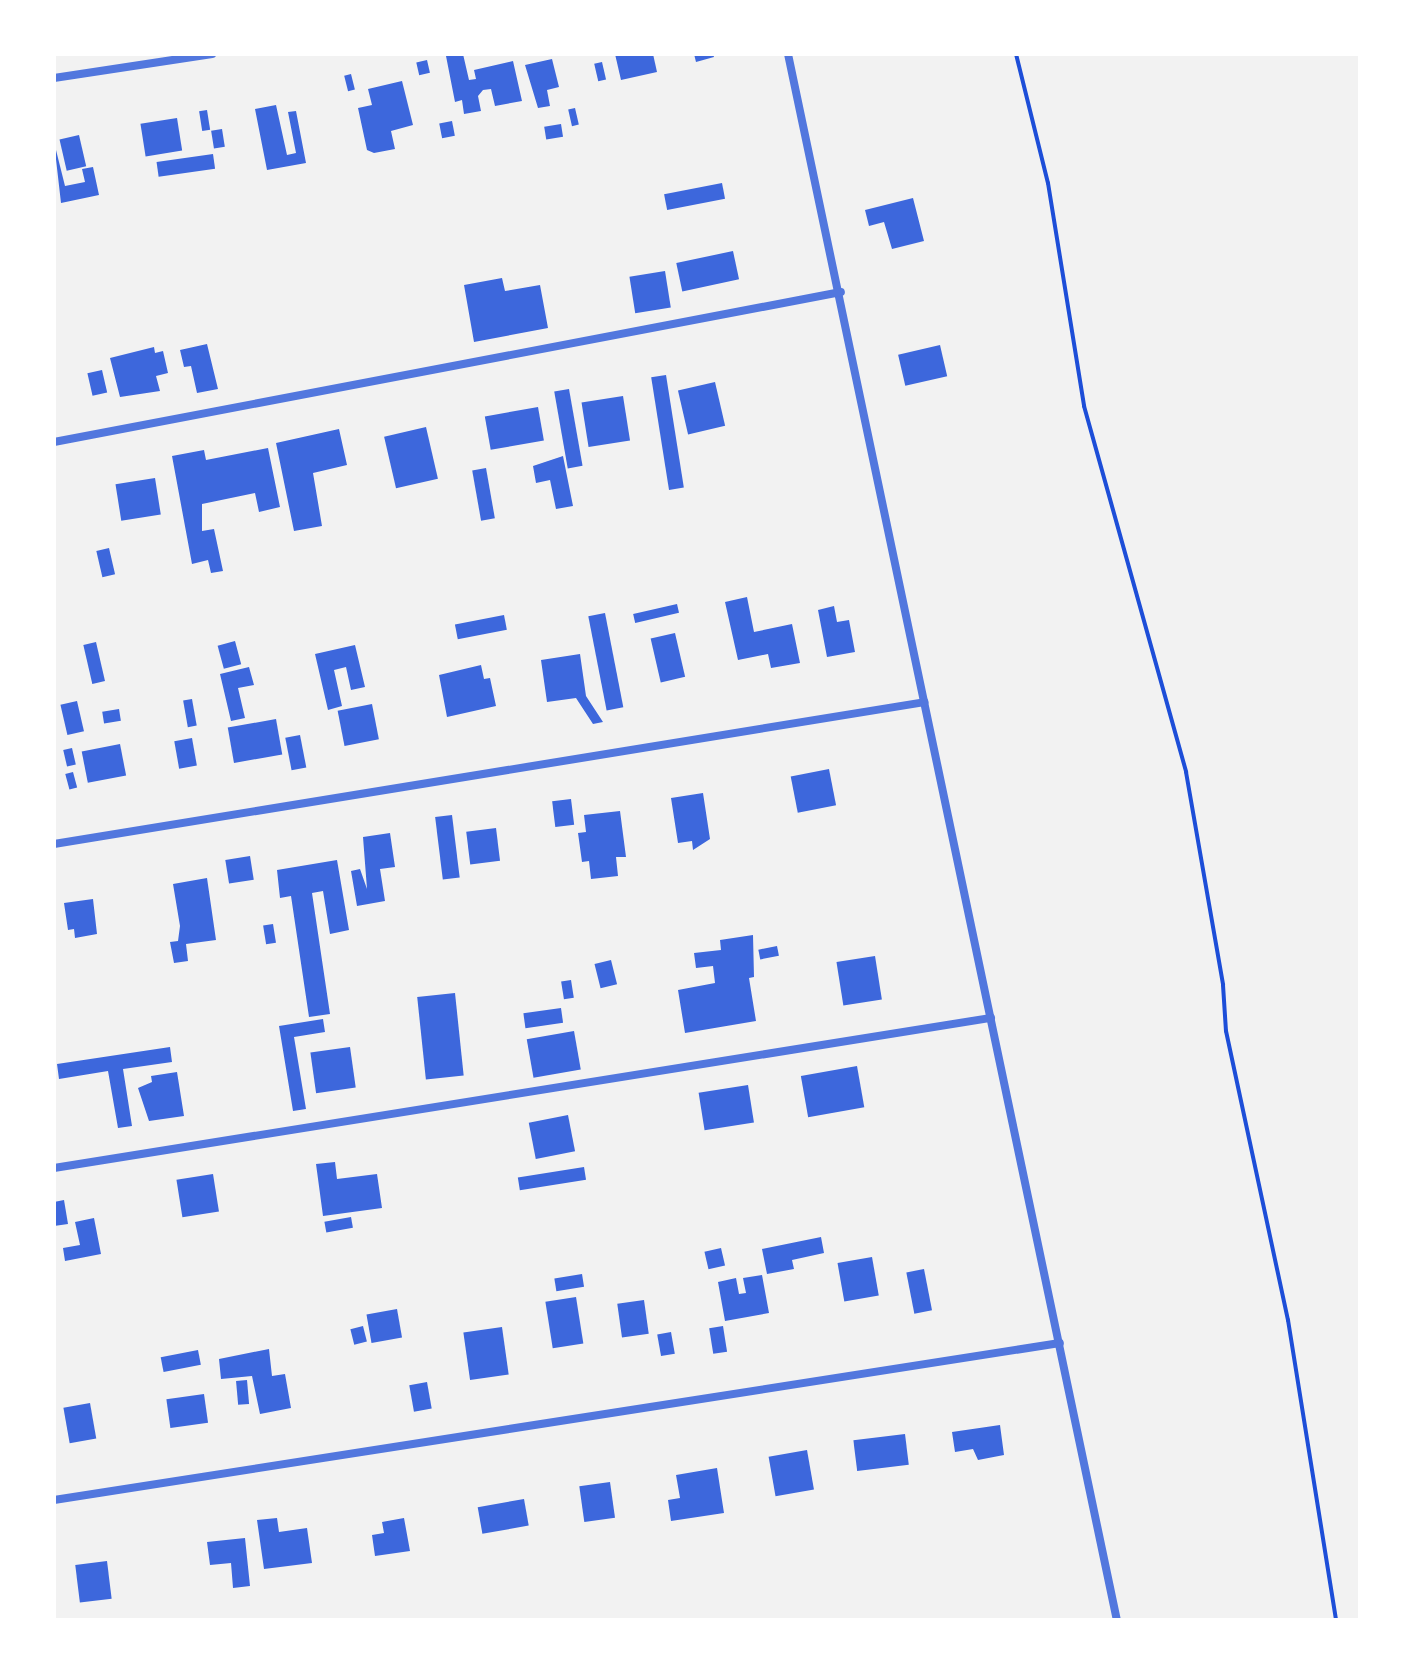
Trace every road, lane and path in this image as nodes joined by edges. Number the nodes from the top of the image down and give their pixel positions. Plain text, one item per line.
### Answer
1 (212, 54) edge
2 (788, 54) edge
3 (1016, 54) edge
4 (54, 78) edge
5 (841, 292) junction
6 (54, 442) edge
7 (925, 702) junction
8 (54, 844) edge
9 (991, 1018) junction
10 (54, 1168) edge
11 (1060, 1343) junction
12 (54, 1500) edge
13 (1117, 1620) edge
14 (1336, 1620) edge

1 - 4 street
2 - 5 street
3 - 14 path
5 - 6 street
5 - 7 street
7 - 8 street
7 - 9 street
9 - 10 street
9 - 11 street
11 - 12 street
11 - 13 street

